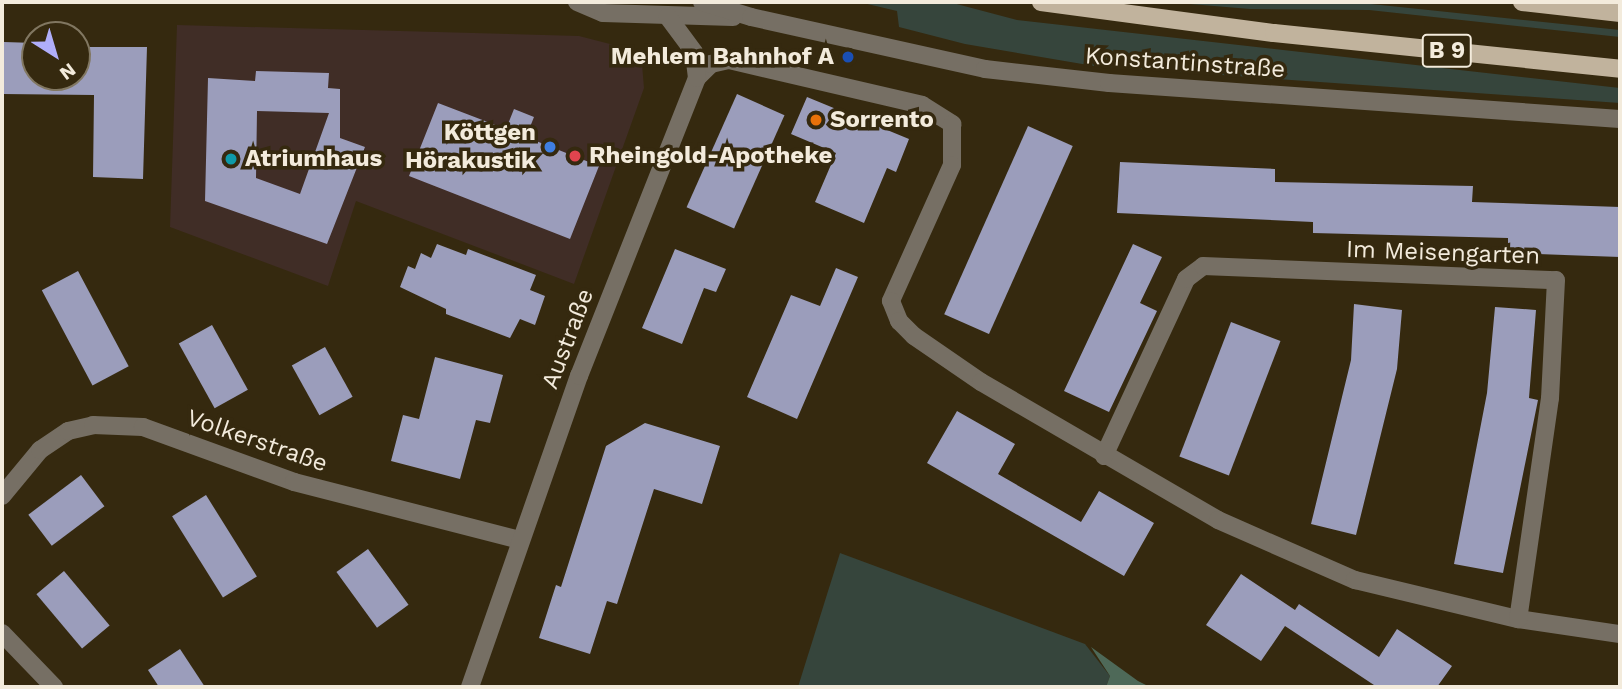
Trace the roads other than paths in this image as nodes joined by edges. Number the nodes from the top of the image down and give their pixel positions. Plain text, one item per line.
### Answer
1 (577, 2) edge
2 (702, 2) edge
3 (1041, 2) edge
4 (1522, 2) edge
5 (1620, 13) edge
6 (668, 17) junction
7 (751, 17) junction
8 (1620, 69) edge
9 (697, 78) junction
10 (1620, 119) edge
11 (1104, 456) junction
12 (2, 496) edge
13 (520, 540) junction
14 (1518, 620) junction
15 (2, 633) edge
16 (1620, 634) edge
17 (54, 687) edge
18 (470, 687) edge

1 - 6 street, Konstantinstraße
2 - 7 street, Konstantinstraße
3 - 8 main road, B 9
4 - 5 main road
6 - 7 street, Konstantinstraße
6 - 9 street
7 - 10 street, Konstantinstraße
9 - 11 street
9 - 13 street, Austraße
11 - 14 street
11 - 14 street, Im Meisengarten
12 - 13 street, Volkerstraße
13 - 18 street, Austraße
14 - 16 street
15 - 17 street

